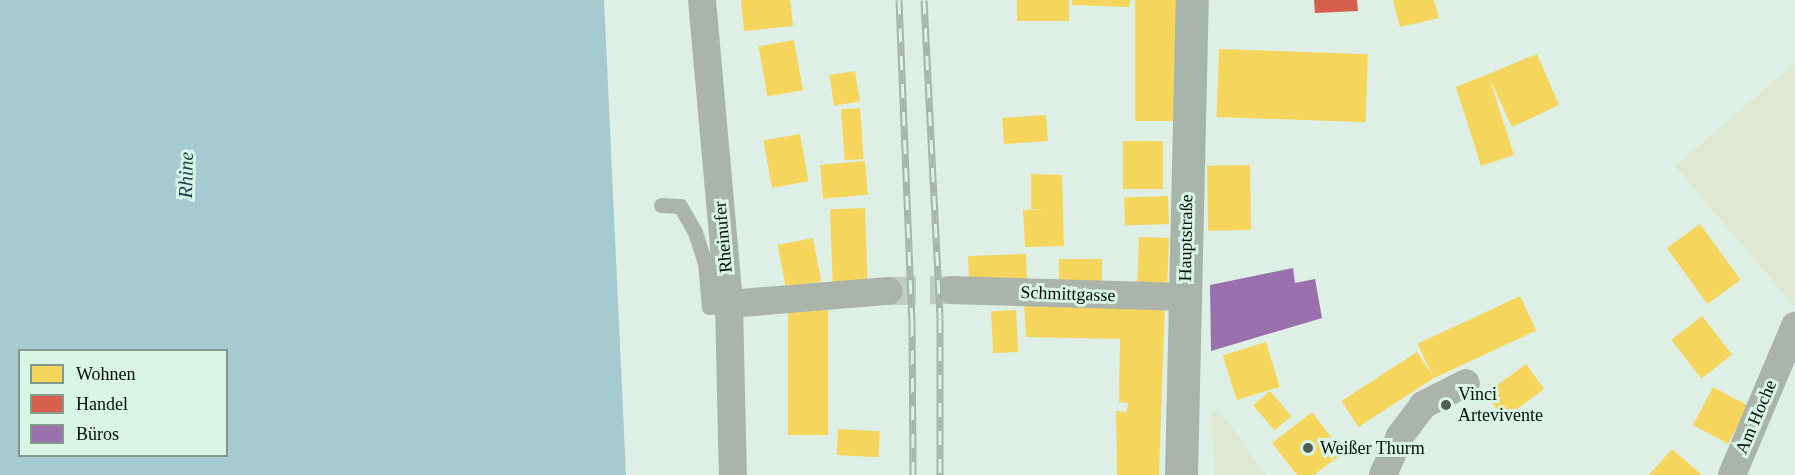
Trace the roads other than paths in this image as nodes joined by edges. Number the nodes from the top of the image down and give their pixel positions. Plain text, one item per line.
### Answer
1 (702, 0) edge
2 (1192, 0) edge
3 (661, 205) dead end
4 (951, 290) tunnel mouth
5 (888, 291) tunnel mouth
6 (1185, 297) junction
7 (729, 304) junction
8 (1795, 326) edge
9 (1466, 383) dead end
10 (733, 475) edge
11 (1181, 475) edge
12 (1383, 475) edge
13 (1732, 475) edge

1 - 7 street, Rheinufer
2 - 6 main road, Hauptstraße
3 - 7 lane
4 - 6 street, Schmittgasse
5 - 7 street
6 - 11 main road, Hauptstraße
7 - 10 street, Rheinufer
8 - 13 street, Am Hoche
9 - 12 street

